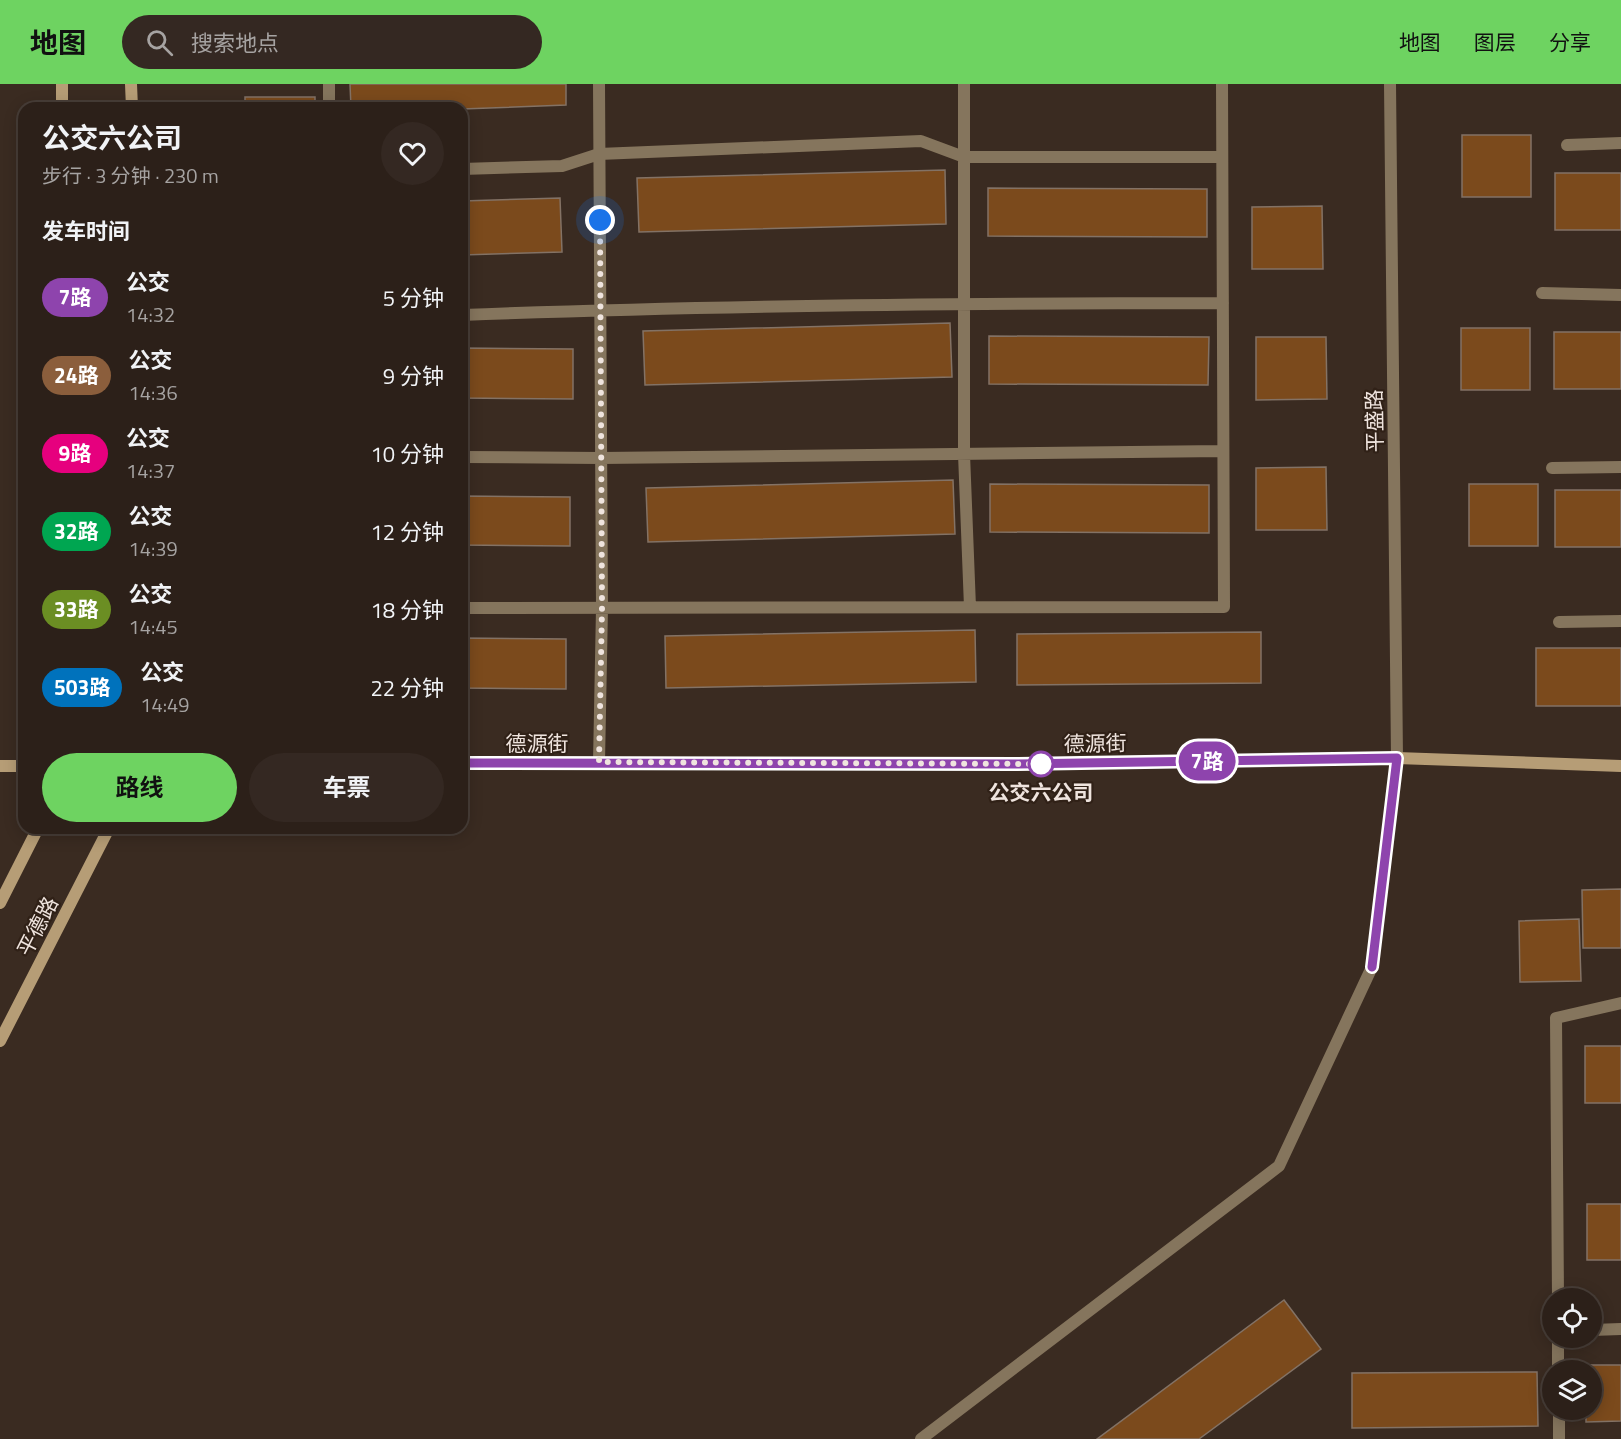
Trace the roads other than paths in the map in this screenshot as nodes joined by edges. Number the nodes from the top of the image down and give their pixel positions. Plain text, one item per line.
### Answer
1 (62, 84) edge
2 (131, 84) edge
3 (329, 84) edge
4 (599, 84) edge
5 (964, 84) edge
6 (1222, 84) edge
7 (1390, 84) edge
8 (62, 102) edge
9 (132, 102) edge
10 (329, 102) edge
11 (1621, 143) edge
12 (1567, 145) dead end
13 (599, 154) junction
14 (964, 158) junction
15 (1222, 158) junction
16 (468, 169) edge
17 (1542, 293) dead end
18 (1621, 295) edge
19 (964, 303) junction
20 (1222, 303) junction
21 (600, 309) junction
22 (468, 315) edge
23 (1223, 451) junction
24 (964, 454) junction
25 (468, 457) edge
26 (601, 458) junction
27 (1621, 467) edge
28 (1552, 468) dead end
29 (468, 608) edge
30 (602, 608) junction
31 (970, 608) junction
32 (1621, 621) edge
33 (1559, 622) dead end
34 (1397, 758) junction
35 (599, 762) junction
36 (468, 763) edge
37 (0, 766) edge
38 (18, 766) edge
39 (1621, 766) edge
40 (35, 834) edge
41 (106, 834) edge
42 (0, 903) edge
43 (1621, 1003) edge
44 (0, 1041) edge
45 (1558, 1288) edge
46 (1621, 1329) edge
47 (1602, 1330) edge
48 (1558, 1420) edge
49 (921, 1439) edge
50 (1559, 1439) edge

1 - 8 street
2 - 9 street
3 - 10 street
4 - 13 street
5 - 14 street
6 - 15 street
7 - 34 street, 平盛路
11 - 12 street
13 - 14 street
13 - 16 street
13 - 21 street
14 - 15 street
14 - 19 street
15 - 20 street
17 - 18 street
19 - 20 street
19 - 21 street
19 - 24 street
20 - 23 street
21 - 22 street
21 - 26 street
23 - 24 street
23 - 31 street
24 - 26 street
24 - 31 street
25 - 26 street
26 - 30 street
27 - 28 street
29 - 30 street
30 - 31 street
30 - 35 street
32 - 33 street
34 - 35 street, 德源街
34 - 39 street, 德源街
34 - 49 street, 平盛路
35 - 36 street, 德源街
37 - 38 street
40 - 42 street, 平德路
41 - 44 street, 平德路
43 - 45 street
46 - 47 street
48 - 50 street

